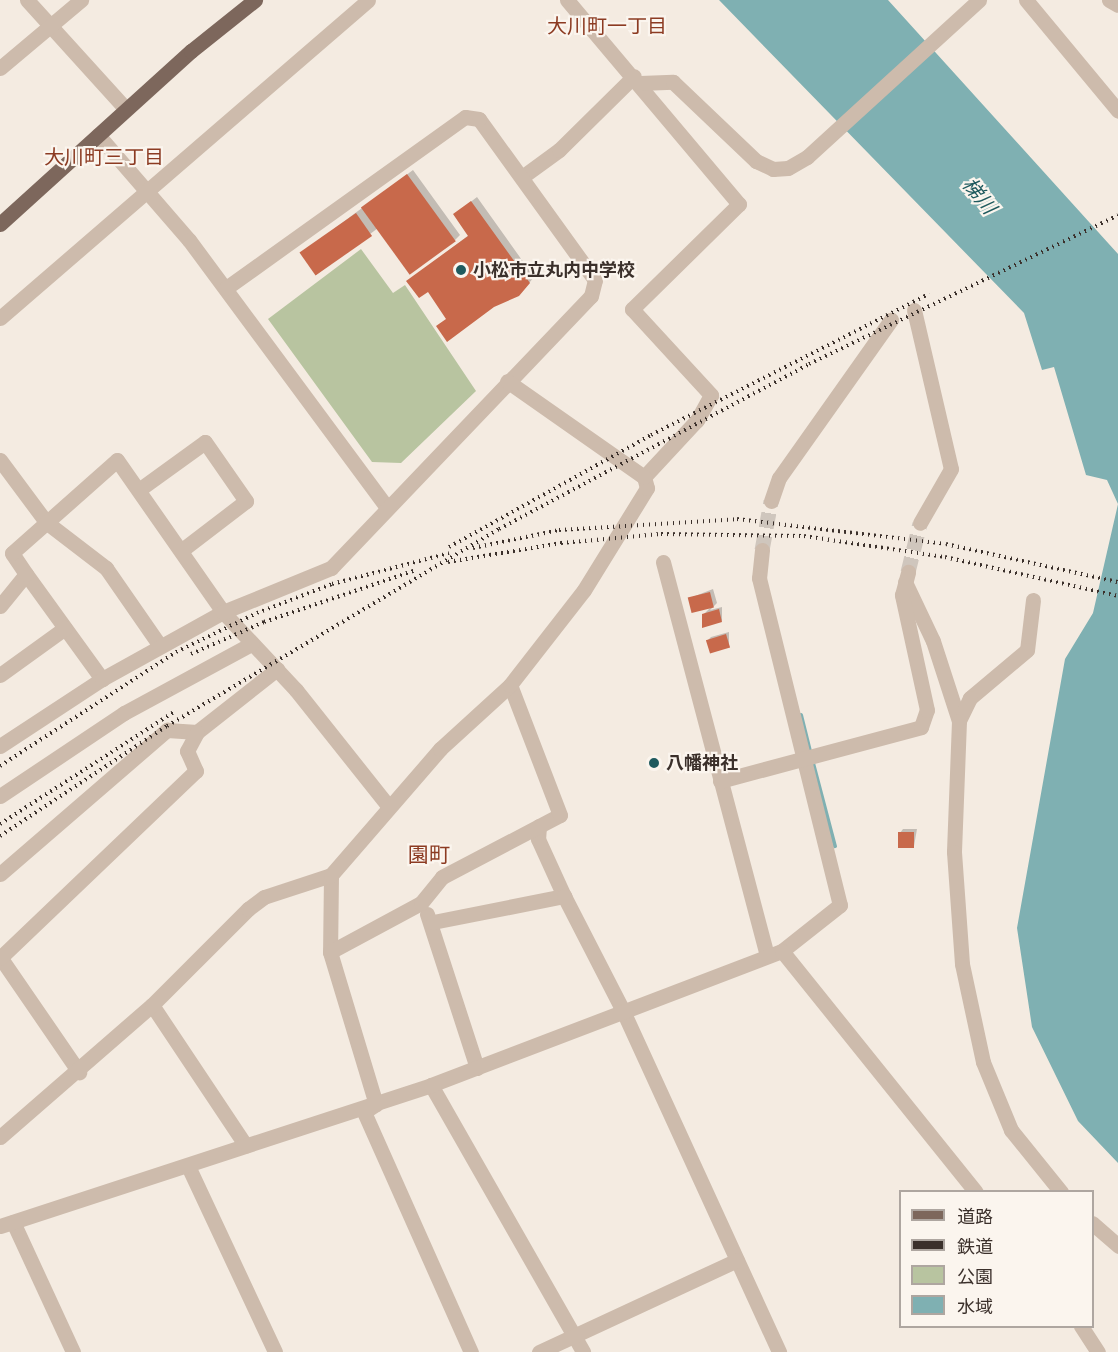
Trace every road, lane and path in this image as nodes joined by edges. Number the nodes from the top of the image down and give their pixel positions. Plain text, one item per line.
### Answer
1 (27, 0) edge
2 (81, 0) edge
3 (255, 0) edge
4 (368, 0) edge
5 (567, 0) edge
6 (1026, 0) edge
7 (1108, 0) edge
8 (976, 3) edge
9 (1118, 4) edge
10 (50, 25) junction
11 (0, 68) edge
12 (637, 80) junction
13 (126, 109) junction
14 (1118, 111) edge
15 (98, 135) junction
16 (522, 177) junction
17 (147, 190) junction
18 (0, 224) edge
19 (226, 288) junction
20 (914, 310) dead end
21 (0, 318) edge
22 (891, 320) dead end
23 (507, 381) junction
24 (0, 460) edge
25 (644, 477) junction
26 (140, 489) junction
27 (771, 501) tunnel mouth
28 (386, 506) junction
29 (46, 522) junction
30 (920, 523) tunnel mouth
31 (182, 550) junction
32 (762, 550) tunnel mouth
33 (663, 562) dead end
34 (26, 574) junction
35 (1033, 600) dead end
36 (0, 606) edge
37 (224, 612) junction
38 (65, 628) junction
39 (251, 644) junction
40 (160, 646) junction
41 (278, 669) junction
42 (0, 675) edge
43 (102, 679) junction
44 (510, 685) junction
45 (959, 721) junction
46 (197, 732) junction
47 (0, 746) edge
48 (803, 758) junction
49 (720, 781) junction
50 (0, 795) edge
51 (389, 807) junction
52 (539, 826) junction
53 (0, 874) edge
54 (331, 876) junction
55 (564, 896) junction
56 (421, 903) junction
57 (433, 922) junction
58 (330, 952) junction
59 (775, 953) junction
60 (0, 958) edge
61 (152, 1005) junction
62 (623, 1011) junction
63 (477, 1068) junction
64 (79, 1072) junction
65 (431, 1085) junction
66 (376, 1104) junction
67 (0, 1137) edge
68 (246, 1146) junction
69 (188, 1166) junction
70 (975, 1190) edge
71 (1060, 1190) edge
72 (7, 1224) edge
73 (1094, 1225) edge
74 (1118, 1246) edge
75 (737, 1260) junction
76 (1082, 1328) edge
77 (573, 1336) junction
78 (73, 1352) edge
79 (275, 1352) edge
80 (471, 1352) edge
81 (538, 1352) edge
82 (583, 1352) edge
83 (779, 1352) edge
84 (1098, 1352) edge

1 - 10 street
2 - 10 street
3 - 13 main road
4 - 17 street
5 - 12 street
6 - 14 street
7 - 9 street
8 - 12 street
10 - 11 street
10 - 13 street
12 - 16 street
12 - 25 street
13 - 15 main road
15 - 17 street
15 - 18 main road
16 - 19 street
16 - 23 street
17 - 19 street
17 - 21 street
19 - 28 street
20 - 30 street
22 - 27 street
23 - 25 street
23 - 28 street
24 - 29 street
25 - 44 street
26 - 29 street
26 - 31 street
26 - 31 street
28 - 37 street
29 - 34 street
29 - 40 street
31 - 37 street
32 - 48 street
33 - 49 street
34 - 36 street
34 - 38 street
35 - 45 street
37 - 39 street
37 - 40 street
38 - 42 street
38 - 43 street
39 - 41 street
39 - 50 street
40 - 43 street
41 - 46 street
41 - 51 street
43 - 47 street
44 - 51 street
44 - 52 street
45 - 48 street
45 - 71 street
46 - 53 street
46 - 60 street
48 - 49 street
48 - 59 street
49 - 59 street
51 - 54 street
52 - 55 street
52 - 56 street
54 - 58 street
54 - 61 street
55 - 57 street
55 - 62 street
56 - 57 street
56 - 58 street
57 - 63 street
58 - 66 street
59 - 62 street
59 - 70 street
60 - 64 street
61 - 64 street
61 - 68 street
62 - 63 street
62 - 75 street
63 - 65 street
64 - 67 street
65 - 66 street
65 - 77 street
66 - 68 street
66 - 80 street
68 - 69 street
69 - 72 street
69 - 79 street
72 - 78 street
73 - 74 street
75 - 77 street
75 - 83 street
76 - 84 street
77 - 81 street
77 - 82 street

